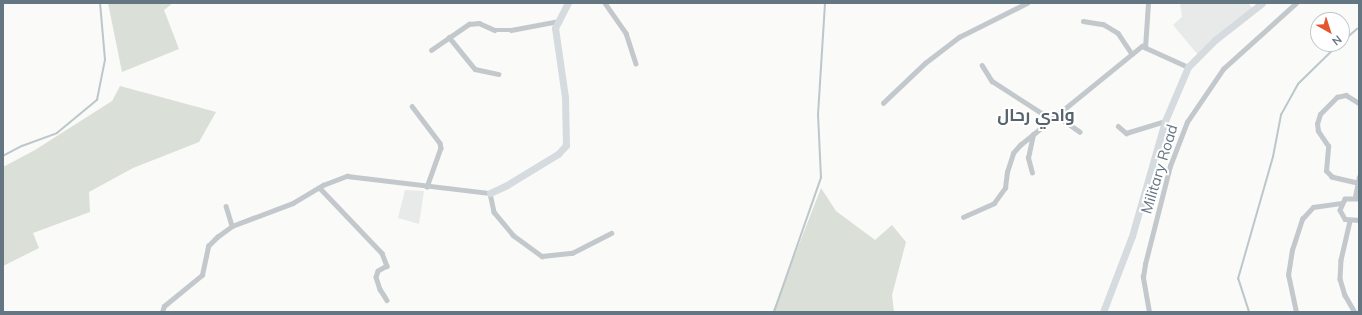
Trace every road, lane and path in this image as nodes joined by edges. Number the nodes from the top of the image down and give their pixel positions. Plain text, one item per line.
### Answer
1 (568, 3) edge
2 (605, 3) edge
3 (1027, 3) edge
4 (1148, 3) edge
5 (1262, 3) edge
6 (1296, 3) edge
7 (559, 21) junction
8 (1083, 21) dead end
9 (449, 37) junction
10 (1145, 48) junction
11 (431, 50) dead end
12 (1132, 54) junction
13 (636, 63) dead end
14 (982, 64) dead end
15 (1188, 67) junction
16 (498, 74) dead end
17 (882, 103) dead end
18 (1359, 103) edge
19 (412, 106) dead end
20 (1056, 116) junction
21 (1052, 119) junction
22 (1165, 122) junction
23 (1118, 126) dead end
24 (1080, 132) dead end
25 (1033, 135) junction
26 (1032, 174) dead end
27 (1359, 178) edge
28 (1357, 183) junction
29 (427, 187) junction
30 (320, 188) junction
31 (490, 193) junction
32 (1357, 198) edge
33 (1342, 203) junction
34 (226, 206) dead end
35 (963, 217) dead end
36 (1359, 220) edge
37 (1350, 222) junction
38 (232, 226) junction
39 (611, 233) dead end
40 (387, 300) dead end
41 (162, 312) edge
42 (1103, 312) edge
43 (1149, 312) edge
44 (1296, 312) edge
45 (1355, 312) edge

1 - 7 street
2 - 13 street
3 - 17 street
4 - 10 street
5 - 15 street
6 - 43 street, Military Road
7 - 9 street
7 - 31 street
8 - 12 street
9 - 11 street
9 - 16 street
10 - 12 street
10 - 15 street
12 - 20 street
14 - 21 street
15 - 22 street
18 - 28 street
19 - 29 street
20 - 21 street
20 - 24 street
21 - 25 street
22 - 23 street
22 - 42 street
25 - 26 street
25 - 35 street
27 - 28 street
28 - 32 street
29 - 30 street
29 - 31 street
30 - 38 street
30 - 40 street
31 - 39 street
32 - 33 street
33 - 37 street
33 - 44 street
34 - 38 street
36 - 37 street
37 - 45 street
38 - 41 street

